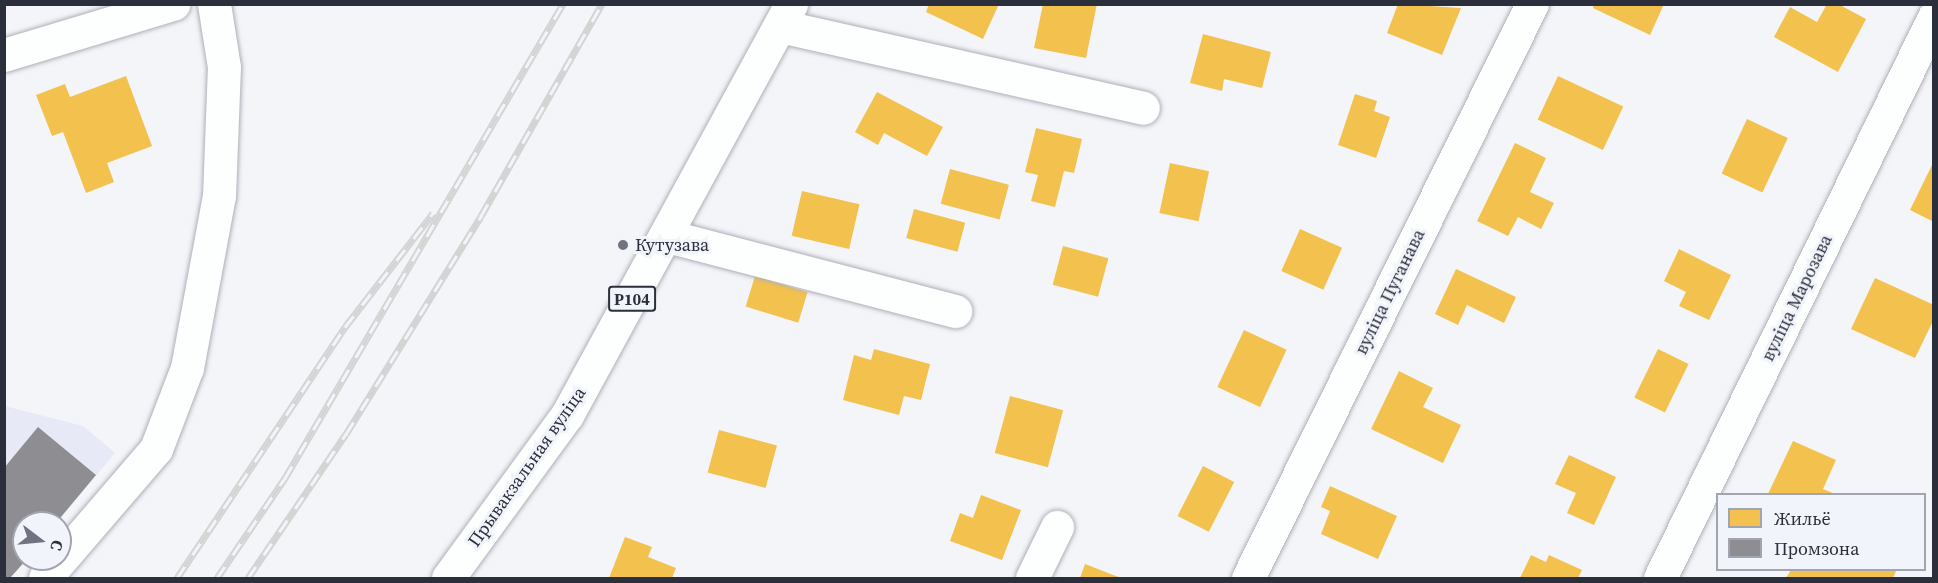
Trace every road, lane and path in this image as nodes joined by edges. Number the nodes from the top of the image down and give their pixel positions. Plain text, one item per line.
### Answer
1 (173, 4) edge
2 (214, 4) edge
3 (1532, 4) edge
4 (785, 15) edge
5 (1934, 16) edge
6 (4, 55) edge
7 (1143, 108) dead end
8 (667, 236) junction
9 (956, 310) dead end
10 (1057, 527) dead end
11 (45, 579) edge
12 (448, 579) edge
13 (1032, 579) edge
14 (1248, 579) edge
15 (1660, 579) edge

1 - 6 street
2 - 11 street
3 - 14 street, вуліца Пуганава
4 - 7 street
4 - 8 street, Прывакзальная вуліца / Р104
5 - 15 street, вуліца Марозава
8 - 9 street
8 - 12 street, Прывакзальная вуліца / Р104
10 - 13 street

